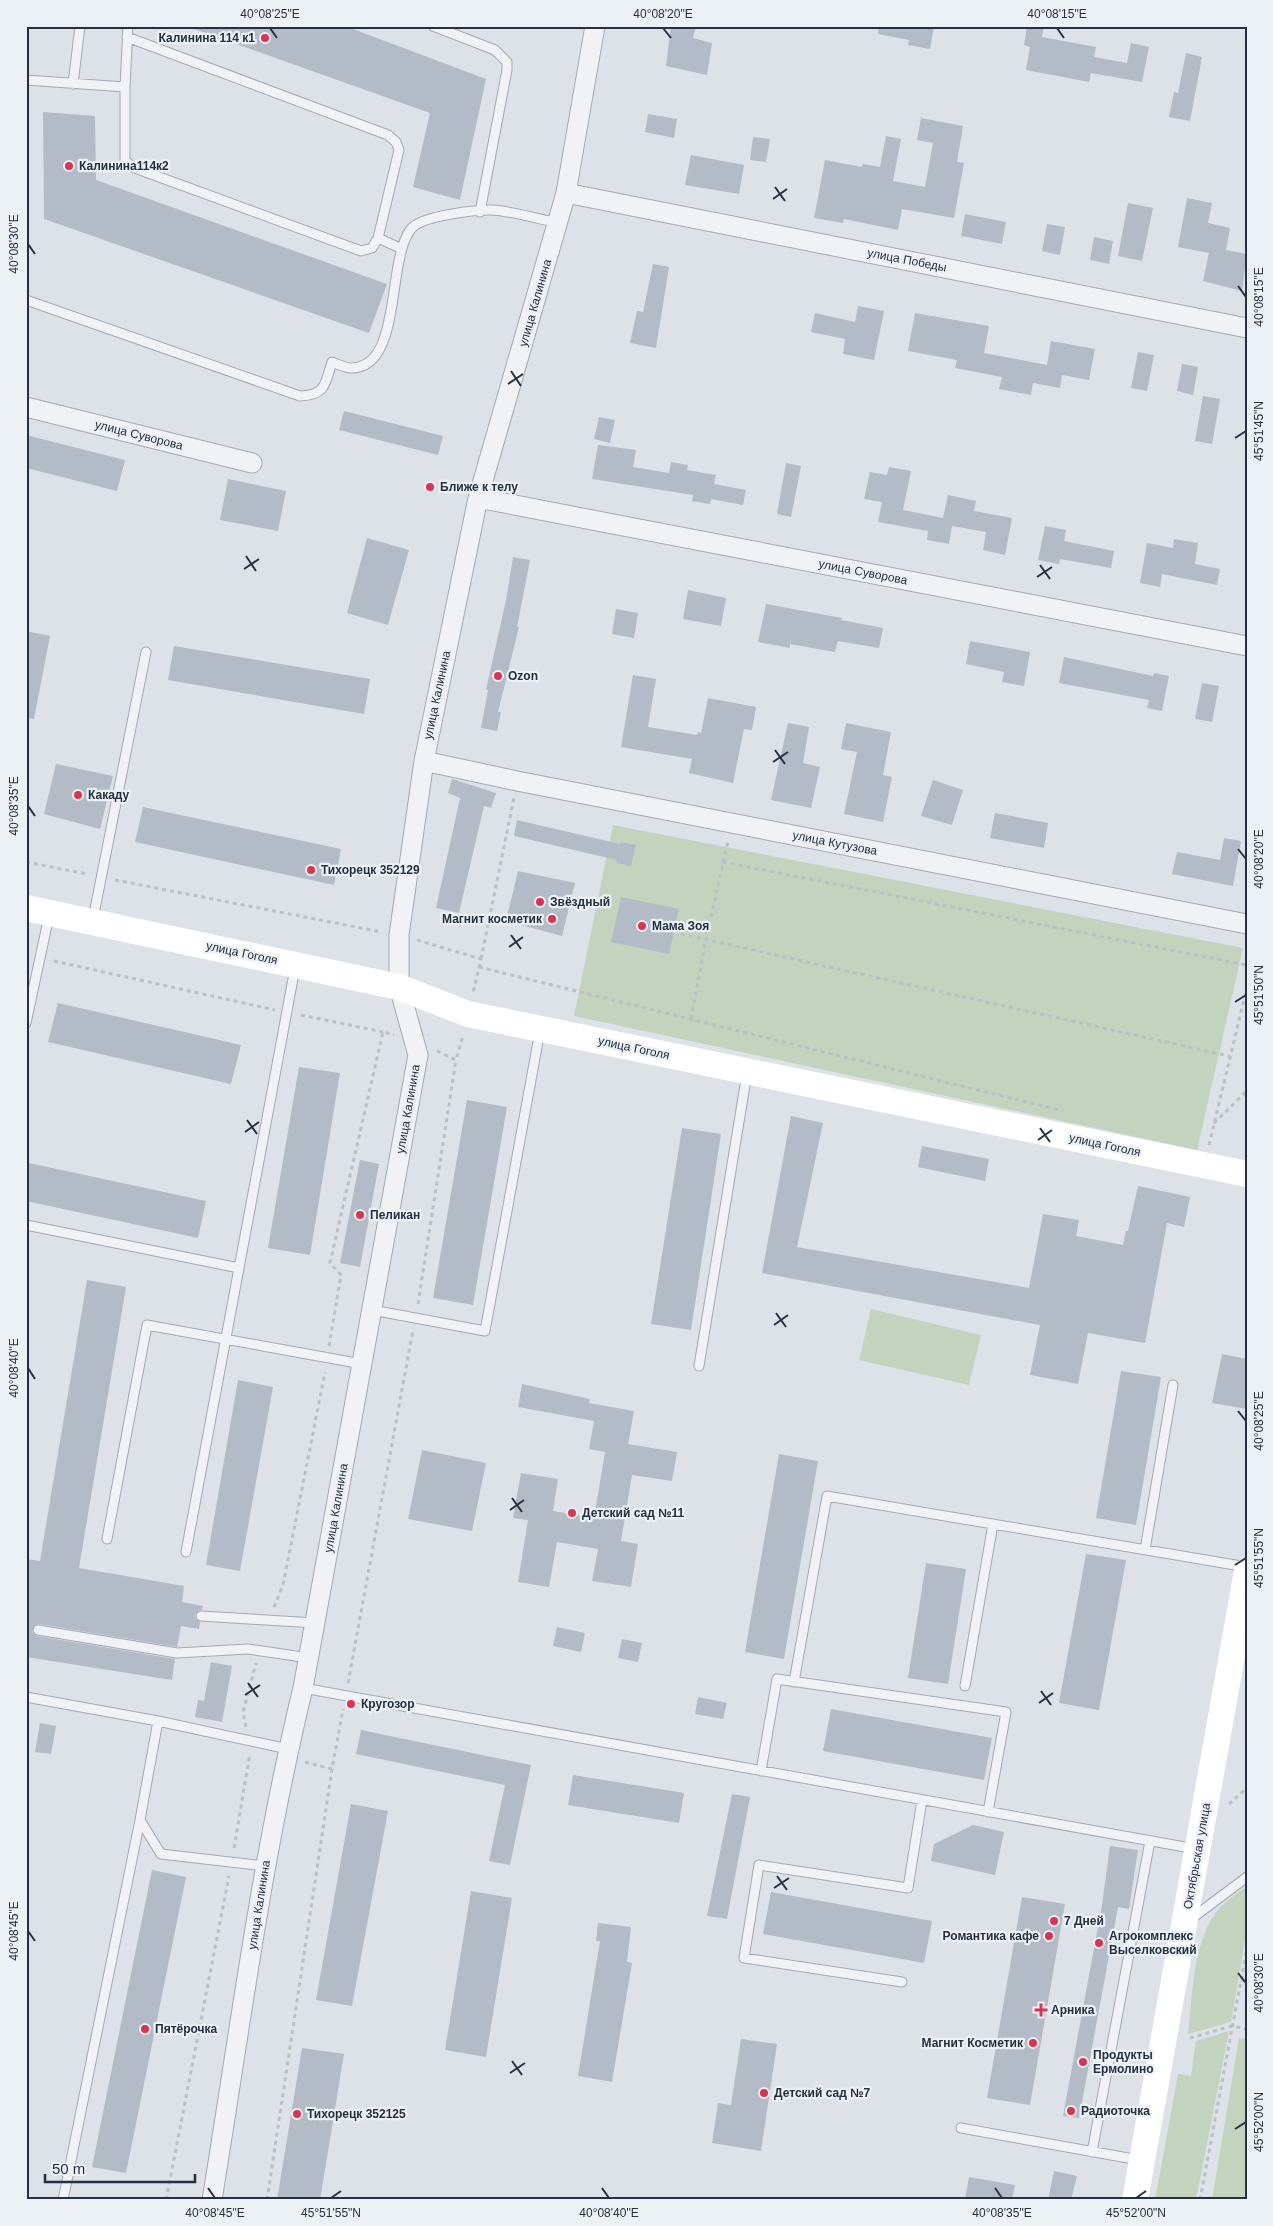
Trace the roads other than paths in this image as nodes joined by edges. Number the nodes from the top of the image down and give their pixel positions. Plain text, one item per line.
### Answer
1 (80, 26) edge
2 (128, 26) edge
3 (433, 26) edge
4 (595, 26) edge
5 (127, 37) junction
6 (26, 80) edge
7 (73, 84) junction
8 (125, 87) junction
9 (566, 192) junction
10 (480, 212) junction
11 (559, 223) junction
12 (378, 238) junction
13 (402, 248) junction
14 (26, 300) edge
15 (1247, 328) edge
16 (26, 406) edge
17 (252, 463) dead end
18 (478, 498) junction
19 (1247, 646) edge
20 (146, 652) dead end
21 (424, 761) junction
22 (38, 911) edge
23 (92, 922) junction
24 (1247, 924) edge
25 (295, 965) junction
26 (400, 987) junction
27 (26, 1023) edge
28 (540, 1029) junction
29 (748, 1072) junction
30 (1247, 1174) edge
31 (26, 1225) edge
32 (239, 1268) junction
33 (372, 1310) junction
34 (226, 1340) junction
35 (362, 1364) junction
36 (699, 1366) dead end
37 (1173, 1385) dead end
38 (993, 1524) junction
39 (108, 1539) dead end
40 (1145, 1550) junction
41 (186, 1552) dead end
42 (1247, 1567) edge
43 (1247, 1572) edge
44 (201, 1616) dead end
45 (315, 1623) junction
46 (1242, 1626) edge
47 (38, 1630) dead end
48 (309, 1658) junction
49 (794, 1682) junction
50 (965, 1686) dead end
51 (303, 1688) junction
52 (26, 1696) edge
53 (158, 1721) junction
54 (288, 1749) junction
55 (761, 1771) junction
56 (922, 1800) junction
57 (988, 1812) junction
58 (140, 1820) junction
59 (1150, 1841) junction
60 (1199, 1850) junction
61 (265, 1866) junction
62 (1247, 1877) edge
63 (1185, 1924) junction
64 (902, 1982) dead end
65 (961, 2128) dead end
66 (1092, 2152) junction
67 (1142, 2161) junction
68 (63, 2200) edge
69 (212, 2200) edge
70 (1135, 2200) edge

1 - 7 lane
2 - 5 lane
3 - 10 lane
4 - 9 street, улица Калинина
5 - 8 lane
5 - 12 lane
6 - 7 lane
7 - 8 lane
8 - 12 lane
9 - 11 street, улица Калинина
9 - 15 street, улица Победы
10 - 11 lane
10 - 13 lane
11 - 18 street, улица Калинина
12 - 13 lane
13 - 14 lane
16 - 17 street, улица Суворова
18 - 19 street, улица Суворова
18 - 21 street, улица Калинина
20 - 23 lane
21 - 24 street, улица Кутузова
21 - 26 street, улица Калинина
22 - 23 main road, улица Гоголя
22 - 27 lane
23 - 25 main road, улица Гоголя
25 - 26 main road, улица Гоголя
25 - 32 lane
26 - 28 main road, улица Гоголя
26 - 33 street, улица Калинина
28 - 29 main road, улица Гоголя
28 - 33 lane
29 - 30 main road, улица Гоголя
29 - 36 lane
31 - 32 lane
32 - 34 lane
33 - 35 street, улица Калинина
34 - 35 lane
34 - 39 lane
34 - 41 lane
35 - 45 street, улица Калинина
37 - 40 lane
38 - 40 lane
38 - 49 lane
38 - 50 lane
40 - 42 lane
43 - 46 main road, Октябрьская улица
44 - 45 lane
45 - 48 street, улица Калинина
46 - 60 main road, Октябрьская улица
47 - 48 lane
48 - 51 street, улица Калинина
49 - 55 lane
49 - 57 lane
51 - 54 street, улица Калинина
51 - 55 lane
52 - 53 lane
53 - 54 lane
53 - 58 lane
54 - 61 street, улица Калинина
55 - 56 lane
56 - 57 lane
56 - 64 lane
57 - 59 lane
58 - 61 lane
58 - 68 lane
59 - 60 lane
59 - 66 lane
60 - 63 main road, Октябрьская улица
61 - 69 street, улица Калинина
62 - 63 lane
63 - 67 main road, Октябрьская улица
65 - 66 lane
66 - 67 lane
67 - 70 main road, Октябрьская улица

